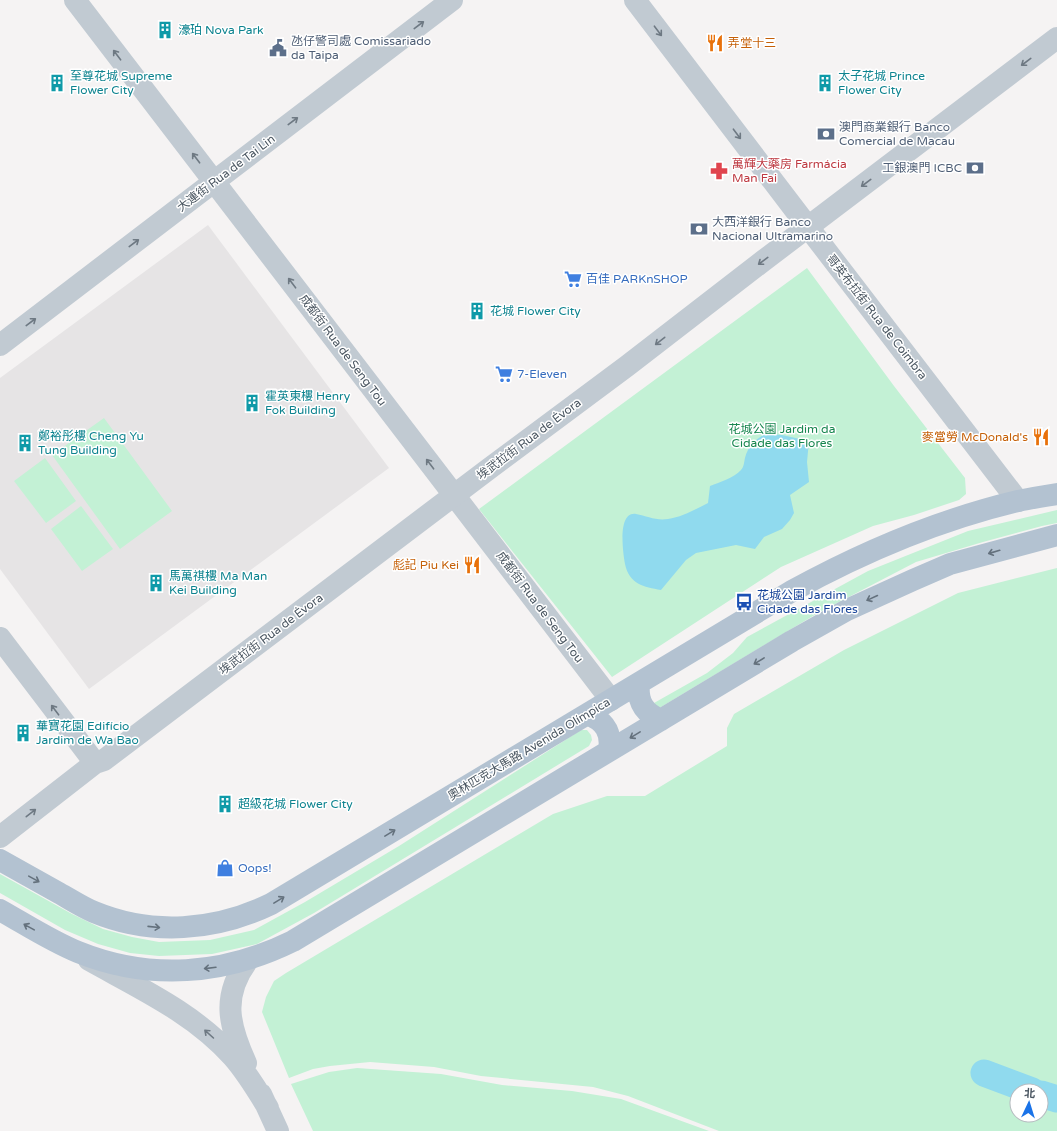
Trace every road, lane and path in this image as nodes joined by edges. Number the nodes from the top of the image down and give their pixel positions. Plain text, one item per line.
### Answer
1 (75, 0) edge
2 (452, 0) edge
3 (635, 0) edge
4 (1057, 38) edge
5 (214, 182) junction
6 (808, 227) junction
7 (0, 345) edge
8 (1057, 494) edge
9 (454, 495) junction
10 (1018, 501) junction
11 (1057, 535) edge
12 (0, 638) edge
13 (639, 683) junction
14 (610, 700) junction
15 (587, 714) junction
16 (661, 720) junction
17 (609, 751) junction
18 (95, 763) junction
19 (0, 837) edge
20 (0, 860) edge
21 (0, 910) edge
22 (58, 943) junction
23 (248, 960) junction
24 (268, 1108) junction
25 (278, 1131) edge

5 -> 1 street, 成都街 Rua de Seng Tou
5 -> 2 street, 大連街 Rua de Tai Lin
3 -> 6 street, 哥英布拉街 Rua de Coimbra
4 -> 6 street, 埃武拉街 Rua de Évora
7 -> 5 street, 大連街 Rua de Tai Lin
9 -> 5 street, 成都街 Rua de Seng Tou
6 -> 9 street, 埃武拉街 Rua de Évora
6 - 10 street, 哥英布拉街 Rua de Coimbra
8 - 10 main road, 奧林匹克大馬路 Avenida Olímpica
9 - 14 street, 成都街 Rua de Seng Tou
9 - 18 street, 埃武拉街 Rua de Évora
10 - 13 main road, 奧林匹克大馬路 Avenida Olímpica
11 -> 16 main road
18 -> 12 street
13 - 14 main road, 奧林匹克大馬路 Avenida Olímpica
13 - 16 main road
14 - 15 main road, 奧林匹克大馬路 Avenida Olímpica
15 - 17 main road
20 -> 15 main road, 奧林匹克大馬路 Avenida Olímpica
16 -> 17 main road
17 - 23 main road
19 -> 18 street, 埃武拉街 Rua de Évora
22 -> 21 main road
23 -> 22 main road
24 -> 22 street
23 - 24 street
24 - 25 street

